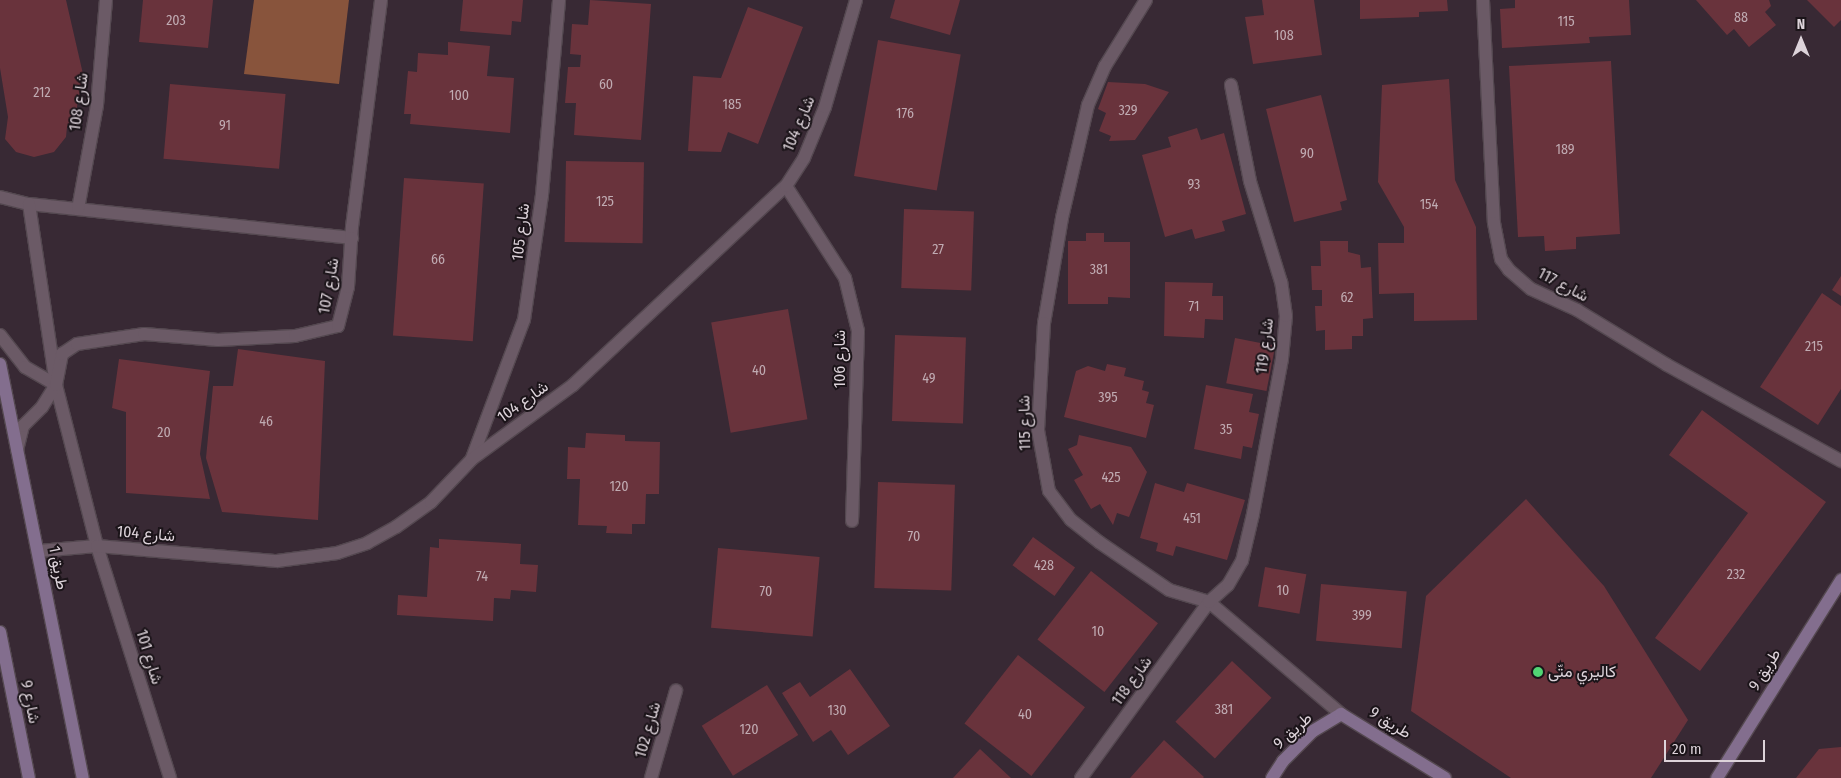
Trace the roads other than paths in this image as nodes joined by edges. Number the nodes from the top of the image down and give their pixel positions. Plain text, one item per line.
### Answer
1 (106, 0) edge
2 (381, 0) edge
3 (559, 0) edge
4 (856, 0) edge
5 (1146, 0) edge
6 (1483, 0) edge
7 (1231, 85) dead end
8 (786, 186) junction
9 (0, 197) edge
10 (29, 204) junction
11 (78, 209) junction
12 (352, 238) junction
13 (0, 335) edge
14 (0, 364) edge
15 (56, 385) junction
16 (18, 450) junction
17 (472, 459) junction
18 (1841, 462) edge
19 (852, 521) dead end
20 (97, 546) junction
21 (38, 551) junction
22 (1841, 580) edge
23 (1208, 602) junction
24 (0, 632) edge
25 (676, 691) dead end
26 (1341, 714) junction
27 (1717, 777) edge
28 (29, 778) edge
29 (83, 778) edge
30 (170, 778) edge
31 (651, 778) edge
32 (1081, 778) edge
33 (1272, 778) edge
34 (1445, 778) edge

1 - 11 street, شارع 108
2 - 12 street, شارع 107
3 - 17 street, شارع 105
4 - 8 street, شارع 104
5 - 23 street, شارع 115
6 - 18 street, شارع 117
7 - 23 street, شارع 119
8 - 17 street, شارع 104
8 - 19 street, شارع 106
9 - 10 street
10 - 11 street
10 - 15 street, شارع 101
11 - 12 street
12 - 15 street, شارع 107
13 - 15 street
14 - 16 main road, طريق 1
15 - 16 street, شارع 107
15 - 20 street, شارع 101
16 - 21 main road, طريق 1
17 - 20 street, شارع 104
20 - 21 street, شارع 104
20 - 30 street, شارع 101
21 - 29 main road, طريق 1
22 - 27 main road, 9 طريق
23 - 26 street, شارع 115
23 - 32 street, شارع 118
24 - 28 main road, شارع 9
25 - 31 street, شارع 102
26 - 33 main road, طريق 9
26 - 34 main road, 9 طريق

